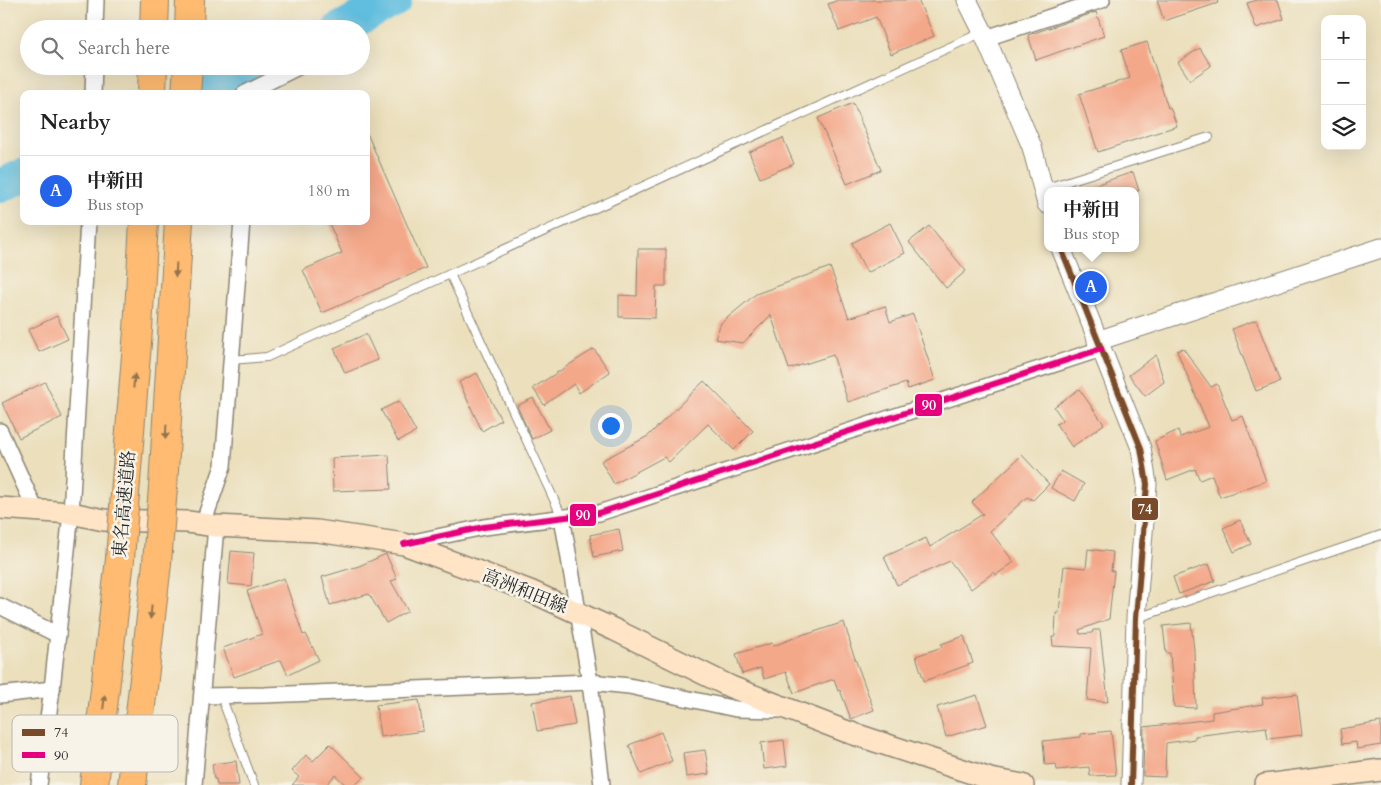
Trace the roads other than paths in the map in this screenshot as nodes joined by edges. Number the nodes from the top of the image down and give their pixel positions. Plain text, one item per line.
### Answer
1 (96, 0) edge
2 (155, 0) edge
3 (190, 0) edge
4 (967, 0) edge
5 (1102, 0) edge
6 (95, 20) edge
7 (154, 20) edge
8 (189, 20) edge
9 (985, 35) junction
10 (94, 75) edge
11 (282, 75) edge
12 (93, 90) edge
13 (253, 90) edge
14 (1209, 137) dead end
15 (1072, 187) edge
16 (1044, 193) edge
17 (88, 225) edge
18 (144, 225) edge
19 (179, 225) edge
20 (242, 225) edge
21 (1381, 248) edge
22 (1063, 252) edge
23 (450, 274) junction
24 (1099, 345) junction
25 (231, 360) junction
26 (0, 430) edge
27 (0, 508) edge
28 (36, 511) junction
29 (71, 513) junction
30 (562, 517) junction
31 (123, 520) junction
32 (209, 525) junction
33 (1381, 535) edge
34 (404, 544) junction
35 (0, 606) edge
36 (577, 613) junction
37 (1136, 618) junction
38 (58, 635) junction
39 (590, 682) junction
40 (52, 689) junction
41 (0, 695) edge
42 (202, 696) junction
43 (221, 696) junction
44 (790, 710) junction
45 (48, 715) edge
46 (102, 715) edge
47 (140, 715) edge
48 (1381, 770) edge
49 (41, 772) edge
50 (95, 772) edge
51 (133, 772) edge
52 (39, 785) edge
53 (94, 785) edge
54 (132, 785) edge
55 (194, 785) edge
56 (254, 785) edge
57 (602, 785) edge
58 (1023, 785) edge
59 (1131, 785) edge
60 (1265, 785) edge

1 - 6 street
2 - 7 highway
3 - 8 highway
4 - 9 street
5 - 9 street
9 - 16 street
9 - 23 lane
10 - 12 street
11 - 13 street
14 - 15 lane
17 - 29 street
31 -> 18 highway, 東名高速道路, bridge
19 -> 47 highway, 東名高速道路, bridge
20 - 25 street
21 - 24 street
22 - 24 street
23 - 25 lane
23 - 30 lane
24 - 30 street
24 - 37 street
25 - 32 street
26 - 28 street
27 - 28 main road, 高洲和田線
28 - 29 main road, 高洲和田線
29 - 31 main road, 高洲和田線
29 - 38 street
30 - 34 street
30 - 36 street
31 - 32 main road, 高洲和田線
46 -> 31 highway, 東名高速道路, bridge
32 - 34 main road, 高洲和田線
32 - 42 street
33 - 37 lane
34 - 36 main road, 高洲和田線
35 - 38 street
36 - 39 street
36 - 44 main road, 高洲和田線
37 - 59 street
38 - 40 street
39 - 43 street
39 - 44 street
39 - 57 street
40 - 41 street
40 - 45 street
42 - 43 street
42 - 55 street
43 - 56 lane
44 - 58 main road, 高洲和田線
48 - 60 main road
49 - 52 street
53 -> 50 highway, 東名高速道路, bridge
51 -> 54 highway, 東名高速道路, bridge

